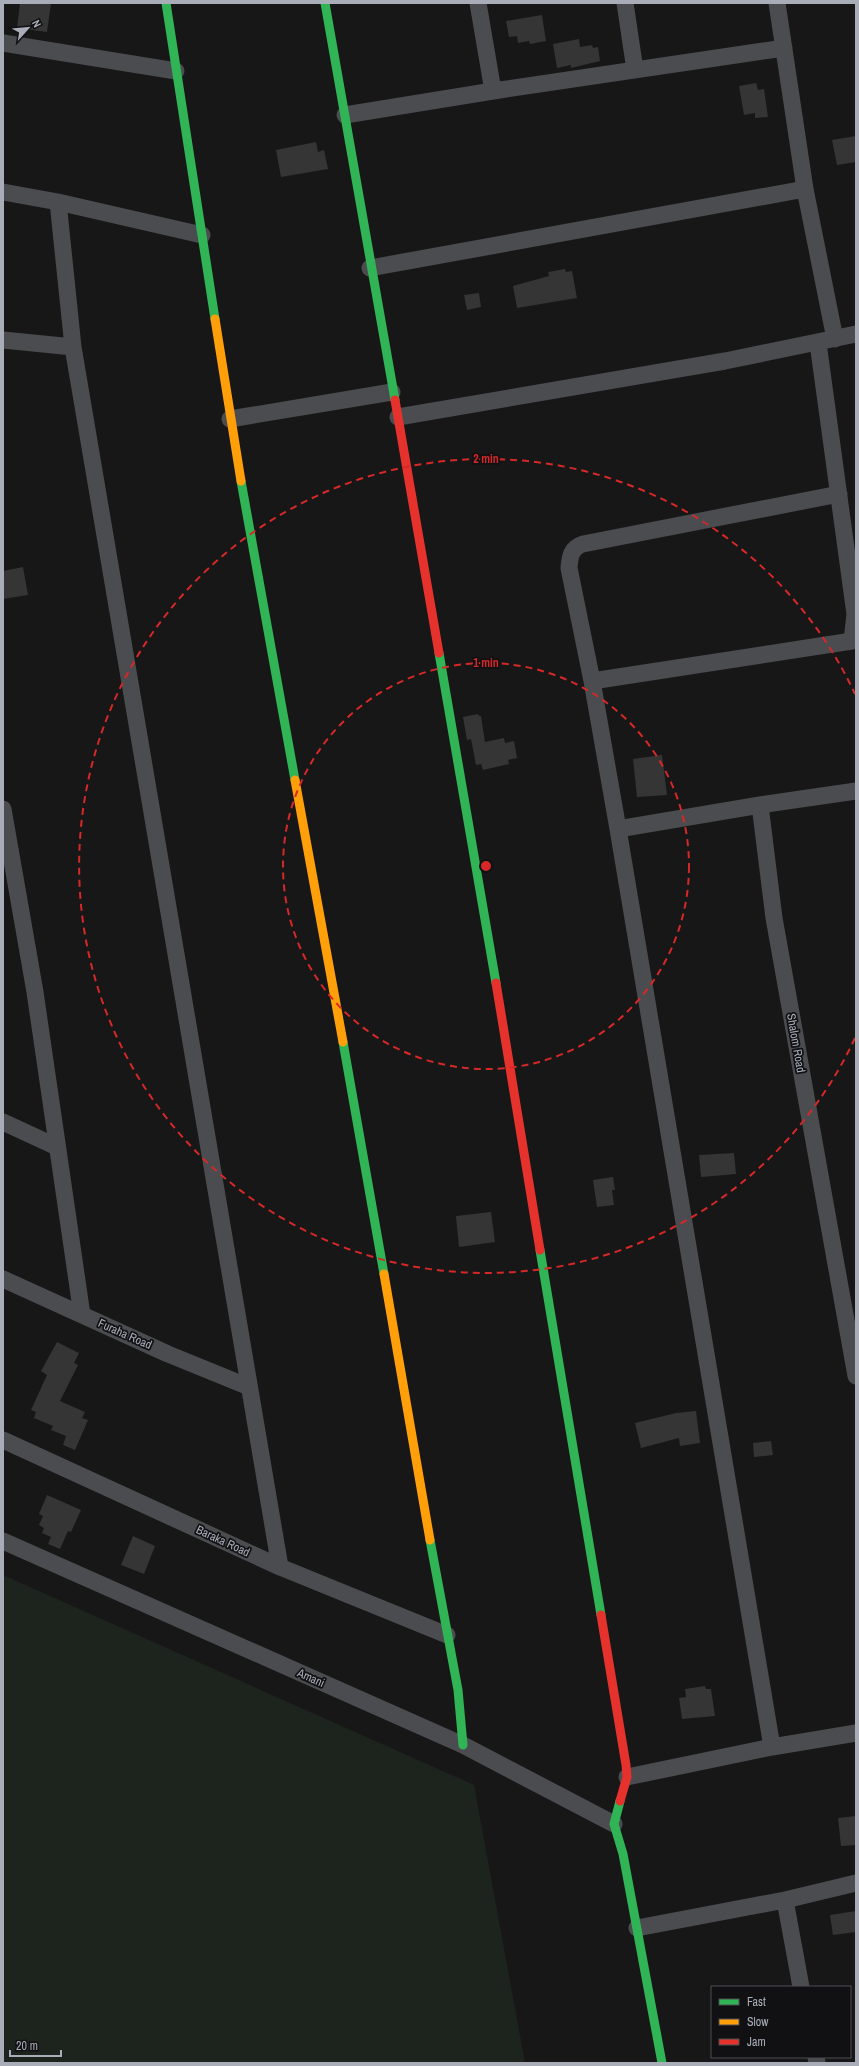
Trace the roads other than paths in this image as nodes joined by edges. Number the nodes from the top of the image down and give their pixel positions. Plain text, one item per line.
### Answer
1 (166, 3) edge
2 (325, 3) edge
3 (478, 3) edge
4 (625, 3) edge
5 (776, 3) edge
6 (3, 43) edge
7 (784, 48) junction
8 (635, 70) junction
9 (176, 71) junction
10 (493, 90) junction
11 (345, 115) junction
12 (805, 189) junction
13 (3, 192) edge
14 (58, 202) junction
15 (202, 235) junction
16 (370, 268) junction
17 (856, 334) edge
18 (835, 338) junction
19 (3, 340) edge
20 (818, 343) junction
21 (73, 347) junction
22 (392, 392) junction
23 (398, 417) junction
24 (230, 419) junction
25 (839, 494) junction
26 (592, 681) junction
27 (856, 791) edge
28 (760, 805) junction
29 (3, 809) edge
30 (618, 829) junction
31 (3, 1122) edge
32 (57, 1147) junction
33 (3, 1279) edge
34 (82, 1315) junction
35 (856, 1376) edge
36 (249, 1387) junction
37 (3, 1440) edge
38 (3, 1541) edge
39 (280, 1567) junction
40 (447, 1636) junction
41 (856, 1733) edge
42 (463, 1745) junction
43 (772, 1747) junction
44 (627, 1777) junction
45 (614, 1824) junction
46 (856, 1883) edge
47 (785, 1900) junction
48 (636, 1928) junction
49 (802, 1986) edge
50 (662, 2063) edge

1 - 9 street
2 - 11 street
3 - 10 street
4 - 8 street
5 - 7 street
6 - 9 street
7 - 8 street
7 - 12 street
8 - 10 street
9 - 15 street
10 - 11 street
11 - 16 street
12 - 16 street
12 - 18 street
13 - 14 street
14 - 15 street
14 - 21 street
15 - 24 street
16 - 22 street
17 - 18 street
18 - 20 street
19 - 21 street
20 - 23 street
20 - 25 street
21 - 36 street
22 - 23 street
22 - 24 street
23 - 44 street
24 - 40 street
25 - 26 street
25 - 26 street
26 - 30 street
27 - 28 street
28 - 30 street
28 - 35 street, Shalom Road
29 - 32 street
30 - 43 street
31 - 32 street
32 - 34 street
33 - 34 street, Furaha Road
34 - 36 street, Furaha Road
36 - 39 street
37 - 39 street, Baraka Road
38 - 42 street, Amani
39 - 40 street, Baraka Road
40 - 42 street
41 - 43 street
42 - 45 street, Amani
43 - 44 street
44 - 45 street
45 - 48 street
46 - 47 street
47 - 48 street
47 - 49 street
48 - 50 street

